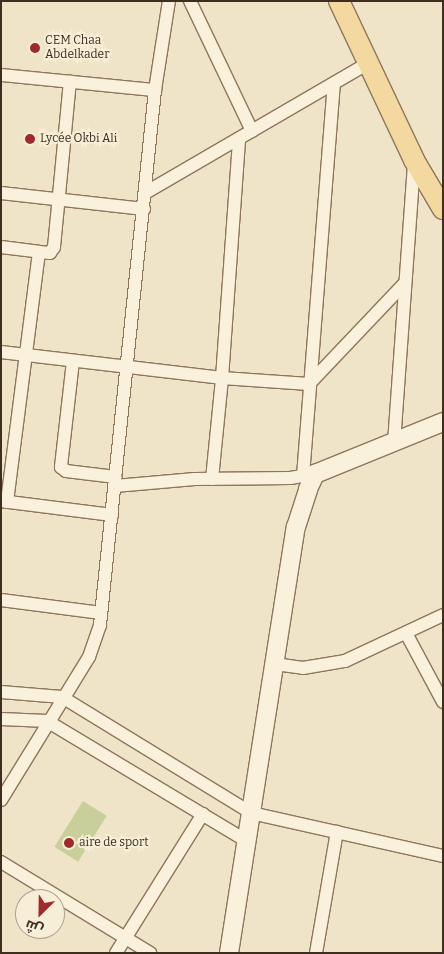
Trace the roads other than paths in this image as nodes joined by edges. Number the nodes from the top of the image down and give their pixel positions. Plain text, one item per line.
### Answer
1 (169, 1) edge
2 (190, 1) edge
3 (339, 1) edge
4 (368, 63) junction
5 (1, 76) edge
6 (70, 82) junction
7 (334, 84) junction
8 (155, 90) junction
9 (252, 131) junction
10 (239, 139) junction
11 (414, 160) junction
12 (1, 193) edge
13 (145, 193) junction
14 (58, 200) junction
15 (144, 209) junction
16 (443, 209) edge
17 (1, 247) edge
18 (39, 252) junction
19 (405, 283) junction
20 (1, 352) edge
21 (26, 355) junction
22 (73, 361) junction
23 (127, 368) junction
24 (222, 378) junction
25 (309, 384) junction
26 (443, 422) edge
27 (394, 443) junction
28 (309, 475) junction
29 (212, 479) junction
30 (115, 481) junction
31 (4, 501) edge
32 (112, 515) junction
33 (1, 600) edge
34 (102, 614) junction
35 (443, 616) edge
36 (406, 634) junction
37 (275, 664) junction
38 (1, 692) edge
39 (62, 697) junction
40 (443, 702) edge
41 (1, 718) edge
42 (47, 721) junction
43 (1, 800) edge
44 (251, 813) junction
45 (203, 814) junction
46 (337, 832) junction
47 (247, 841) junction
48 (443, 856) edge
49 (1, 862) edge
50 (126, 938) junction
51 (116, 953) edge
52 (150, 953) edge
53 (229, 953) edge
54 (316, 953) edge

1 - 8 street
2 - 9 street
3 - 4 main road
4 - 7 street
4 - 11 main road
5 - 6 street
6 - 8 street
6 - 14 street
7 - 9 street
7 - 25 street
8 - 13 street
9 - 10 street
10 - 13 street
10 - 24 street
11 - 16 main road
11 - 19 street
12 - 14 street
13 - 15 street
14 - 15 street
14 - 18 street
15 - 23 street
17 - 18 street
18 - 21 street
19 - 25 street
19 - 27 street
20 - 21 street
21 - 22 street
21 - 31 street
22 - 23 street
22 - 30 street
23 - 24 street
23 - 30 street
24 - 25 street
24 - 29 street
25 - 28 street
26 - 27 main road
27 - 28 main road
28 - 29 street
28 - 37 main road
29 - 30 street
30 - 32 street
31 - 32 street
32 - 34 street
33 - 34 street
34 - 39 street
35 - 36 street
36 - 37 street
36 - 40 street
37 - 44 main road
38 - 39 street
39 - 42 street
39 - 44 street
41 - 42 street
42 - 43 street
42 - 45 street
44 - 46 street
44 - 47 main road
45 - 47 street
45 - 50 street
46 - 48 street
46 - 54 street
47 - 53 main road
49 - 50 street
50 - 51 street
50 - 52 street

